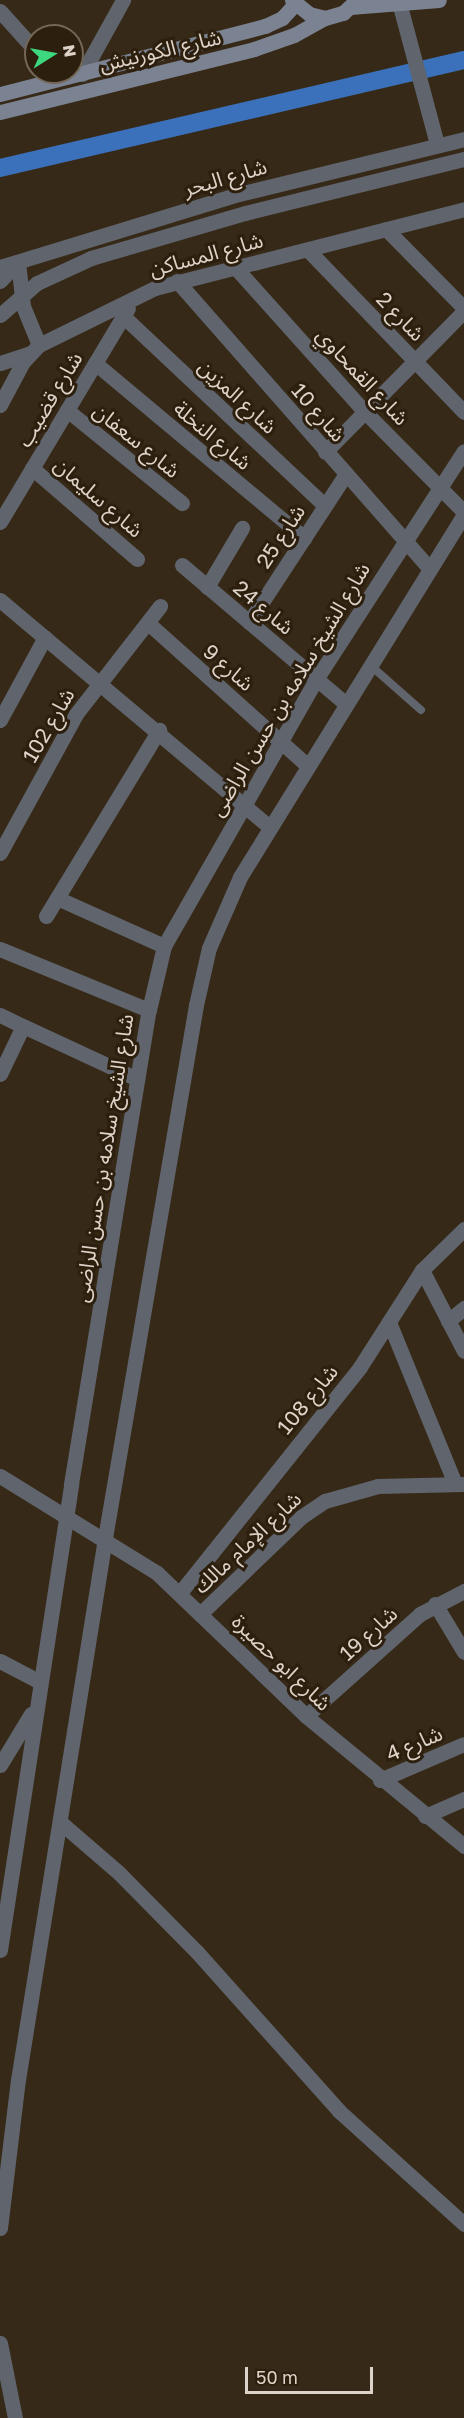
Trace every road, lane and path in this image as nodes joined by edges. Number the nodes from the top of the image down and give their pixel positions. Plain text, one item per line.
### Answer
1 (123, 0) edge
2 (439, 0) edge
3 (293, 2) edge
4 (353, 4) edge
5 (0, 10) edge
6 (401, 11) junction
7 (325, 18) junction
8 (24, 37) edge
9 (84, 70) edge
10 (84, 73) edge
11 (31, 84) edge
12 (0, 93) edge
13 (0, 112) edge
14 (435, 137) junction
15 (464, 139) edge
16 (464, 159) edge
17 (464, 209) edge
18 (386, 229) junction
19 (308, 250) junction
20 (18, 262) junction
21 (234, 266) junction
22 (0, 267) edge
23 (0, 281) edge
24 (177, 281) junction
25 (21, 294) junction
26 (134, 298) junction
27 (464, 309) edge
28 (0, 315) edge
29 (123, 316) junction
30 (34, 349) junction
31 (414, 360) junction
32 (0, 363) edge
33 (95, 363) junction
34 (0, 405) edge
35 (67, 410) junction
36 (365, 412) junction
37 (464, 412) edge
38 (464, 451) edge
39 (325, 452) junction
40 (32, 468) junction
41 (346, 474) junction
42 (441, 486) junction
43 (182, 503) dead end
44 (325, 506) junction
45 (464, 513) edge
46 (0, 522) edge
47 (242, 528) dead end
48 (304, 538) junction
49 (405, 538) junction
50 (137, 559) dead end
51 (182, 565) dead end
52 (430, 569) junction
53 (207, 587) junction
54 (0, 600) edge
55 (160, 606) dead end
56 (249, 622) junction
57 (148, 623) junction
58 (45, 637) junction
59 (370, 665) junction
60 (317, 678) junction
61 (99, 681) junction
62 (346, 704) junction
63 (421, 710) dead end
64 (0, 720) edge
65 (159, 730) junction
66 (281, 740) junction
67 (308, 766) junction
68 (243, 804) junction
69 (270, 828) junction
70 (0, 853) edge
71 (57, 898) junction
72 (46, 916) dead end
73 (164, 946) junction
74 (0, 949) edge
75 (149, 1010) junction
76 (0, 1016) edge
77 (23, 1026) junction
78 (0, 1074) edge
79 (138, 1079) junction
80 (464, 1229) edge
81 (422, 1270) junction
82 (464, 1308) edge
83 (448, 1321) junction
84 (389, 1322) junction
85 (464, 1351) edge
86 (0, 1476) edge
87 (460, 1484) edge
88 (65, 1518) junction
89 (105, 1538) junction
90 (464, 1591) edge
91 (179, 1594) junction
92 (435, 1604) junction
93 (201, 1614) junction
94 (464, 1652) edge
95 (0, 1660) edge
96 (40, 1682) junction
97 (36, 1706) junction
98 (306, 1716) junction
99 (464, 1744) edge
100 (0, 1765) edge
101 (380, 1780) junction
102 (464, 1799) edge
103 (425, 1816) junction
104 (60, 1822) junction
105 (464, 1846) edge
106 (0, 1950) edge
107 (464, 2224) edge
108 (0, 2228) edge
109 (0, 2343) edge
110 (15, 2418) edge

1 - 9 street
2 - 6 main road
3 - 7 main road
3 - 10 main road, شارع الكورنيش
4 - 6 main road
4 - 7 main road, شارع الكورنيش
5 - 8 street
6 - 14 street
7 - 13 main road, شارع الكورنيش
11 - 12 main road, شارع الكورنيش
14 - 15 street, شارع البحر
14 - 20 street, شارع البحر
16 - 25 street, شارع البحر
17 - 18 street, شارع المساكن
18 - 19 street, شارع المساكن
18 - 27 street
19 - 21 street, شارع المساكن
19 - 31 street, شارع 2
20 - 22 street, شارع البحر
20 - 23 street
20 - 25 street
21 - 24 street, شارع المساكن
21 - 36 street, شارع القمحاوي
24 - 26 street, شارع المساكن
24 - 39 street, شارع 10
25 - 28 street, شارع البحر
25 - 30 street
26 - 29 street, شارع قضيب
26 - 30 street, شارع المساكن
27 - 31 street
29 - 33 street, شارع قضيب
29 - 44 street, شارع المزين
30 - 32 street, شارع المساكن
30 - 34 street
31 - 36 street
31 - 37 street, شارع 2
33 - 35 street, شارع قضيب
33 - 48 street, شارع النخلة
35 - 40 street, شارع قضيب
35 - 43 street, شارع سعفان
36 - 39 street
36 - 42 street, شارع القمحاوي
38 - 42 street, شارع الشيخ سلامه بن حسن الراضى
39 - 41 street, شارع 10
40 - 46 street, شارع قضيب
40 - 50 street, شارع سليمان
41 - 44 street, شارع 25
41 - 49 street, شارع 10
42 - 45 street, شارع القمحاوي
42 - 49 street, شارع الشيخ سلامه بن حسن الراضى
44 - 48 street, شارع 25
45 - 52 street
47 - 53 street
48 - 56 street, شارع 25
49 - 52 street, شارع 10
49 - 60 street, شارع الشيخ سلامه بن حسن الراضى
51 - 53 street, شارع 24
52 - 59 street
53 - 56 street, شارع 24
54 - 58 street
55 - 57 street, شارع 102
56 - 60 street, شارع 24
57 - 61 street, شارع 102
57 - 66 street, شارع 9
58 - 61 street
58 - 64 street
59 - 62 street
59 - 63 lane
60 - 62 street, شارع 24
60 - 66 street, شارع الشيخ سلامه بن حسن الراضى
61 - 65 street
61 - 70 street, شارع 102
62 - 67 street
65 - 68 street
65 - 71 street
66 - 67 street, شارع 9
66 - 68 street, شارع الشيخ سلامه بن حسن الراضى
67 - 69 street
68 - 69 street
68 - 73 street, شارع الشيخ سلامه بن حسن الراضى
69 - 89 street
71 - 72 street
71 - 73 street
73 - 75 street, شارع الشيخ سلامه بن حسن الراضى
74 - 75 street
75 - 79 street, شارع الشيخ سلامه بن حسن الراضى
76 - 77 street
77 - 78 street
77 - 79 street
79 - 88 street, شارع الشيخ سلامه بن حسن الراضى
80 - 81 street, شارع 108
81 - 83 street
81 - 84 street, شارع 108
82 - 83 street
83 - 85 street
84 - 87 street
84 - 91 street, شارع 108
86 - 88 street, شارع ابو حصيرة
87 - 93 street, شارع الإمام مالك
88 - 89 street, شارع ابو حصيرة
88 - 96 street, شارع الشيخ سلامه بن حسن الراضى
89 - 91 street, شارع ابو حصيرة
89 - 104 street
90 - 92 street, شارع 19
91 - 93 street, شارع ابو حصيرة
92 - 94 street
92 - 98 street, شارع 19
93 - 98 street, شارع ابو حصيرة
95 - 96 street
96 - 97 street, شارع الشيخ سلامه بن حسن الراضى
97 - 100 street
97 - 106 street, شارع الشيخ سلامه بن حسن الراضى
98 - 101 street, شارع ابو حصيرة
99 - 101 street, شارع 4
101 - 103 street, شارع ابو حصيرة
102 - 103 street
103 - 105 street, شارع ابو حصيرة
104 - 107 street
104 - 108 street
109 - 110 street

